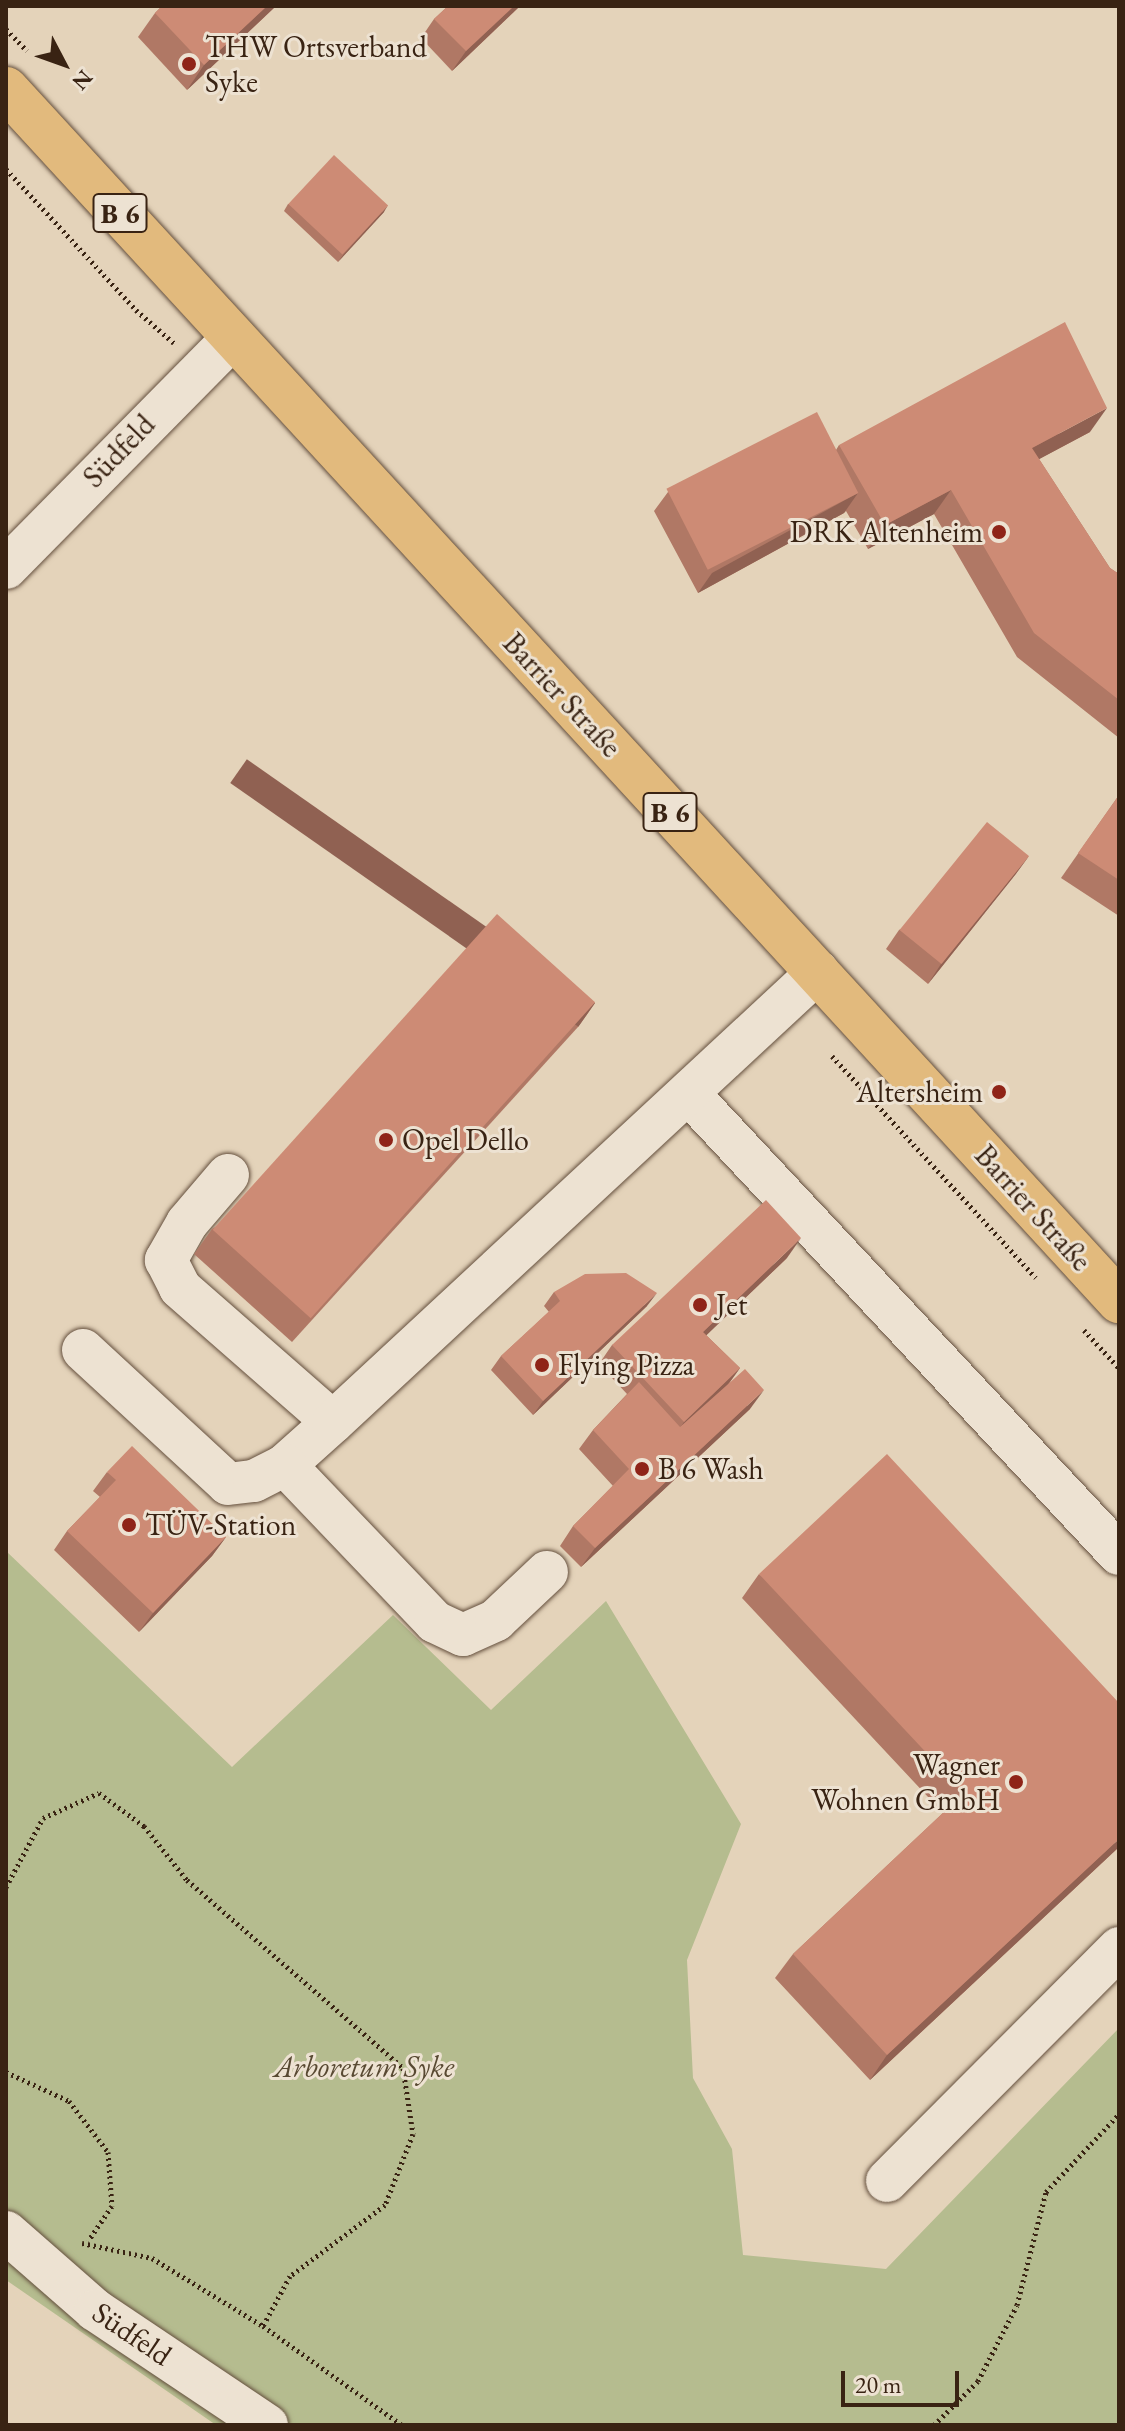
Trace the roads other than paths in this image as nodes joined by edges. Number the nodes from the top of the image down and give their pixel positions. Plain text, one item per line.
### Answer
1 (6, 89) edge
2 (234, 337) junction
3 (6, 568) edge
4 (818, 972) junction
5 (688, 1093) junction
6 (228, 1175) dead end
7 (1119, 1301) edge
8 (83, 1350) dead end
9 (333, 1422) junction
10 (285, 1465) junction
11 (1119, 1554) edge
12 (547, 1572) dead end
13 (1119, 1948) edge
14 (887, 2181) dead end
15 (17, 2244) edge
16 (267, 2425) edge

1 - 2 main road, Barrier Straße / B 6
2 - 3 street, Südfeld
2 - 4 main road, Barrier Straße / B 6
4 - 5 street
4 - 7 main road, Barrier Straße / B 6
5 - 9 street
5 - 11 street
6 - 9 street
8 - 10 street
9 - 10 street
10 - 12 street
13 - 14 street
15 - 16 street, Südfeld

